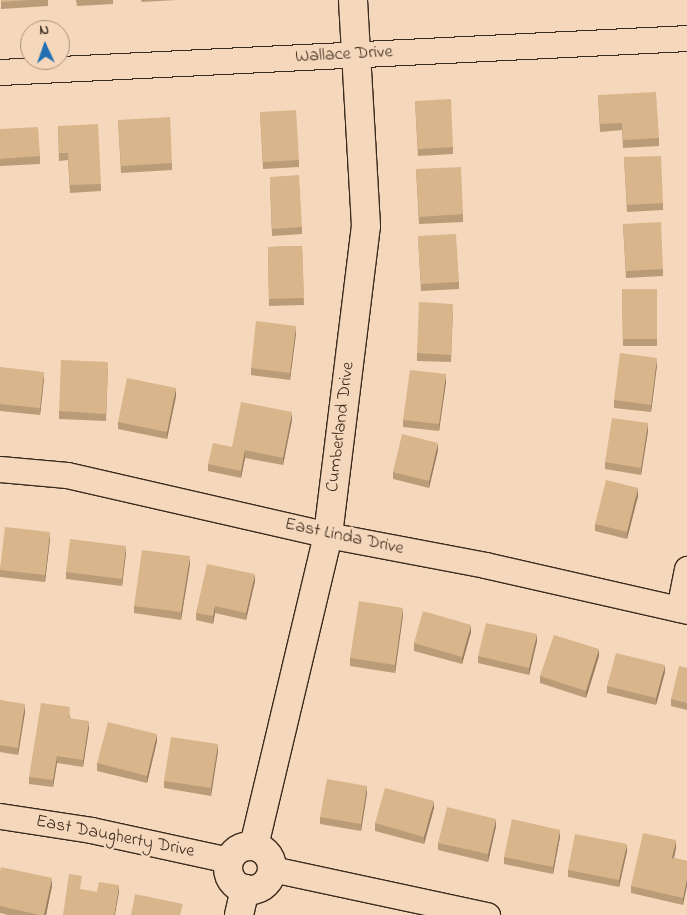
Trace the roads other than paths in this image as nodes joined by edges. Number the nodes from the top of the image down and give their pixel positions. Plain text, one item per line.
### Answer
1 (353, 0) edge
2 (687, 38) edge
3 (356, 55) junction
4 (0, 72) edge
5 (0, 469) edge
6 (328, 535) junction
7 (687, 570) edge
8 (683, 610) edge
9 (0, 816) edge
10 (254, 846) junction
11 (229, 860) junction
12 (272, 869) junction
13 (242, 902) edge
14 (487, 915) edge

1 - 3 street, Cumberland Drive
2 - 3 street, Wallace Drive
3 - 4 street, Wallace Drive
3 - 6 street, Cumberland Drive
5 - 6 street, East Linda Drive
6 - 8 street, East Linda Drive
6 - 10 street, Cumberland Drive
7 - 8 street
9 - 11 street, East Daugherty Drive
10 - 11 street
10 - 12 street
11 - 13 street
12 - 13 street
12 - 14 street

